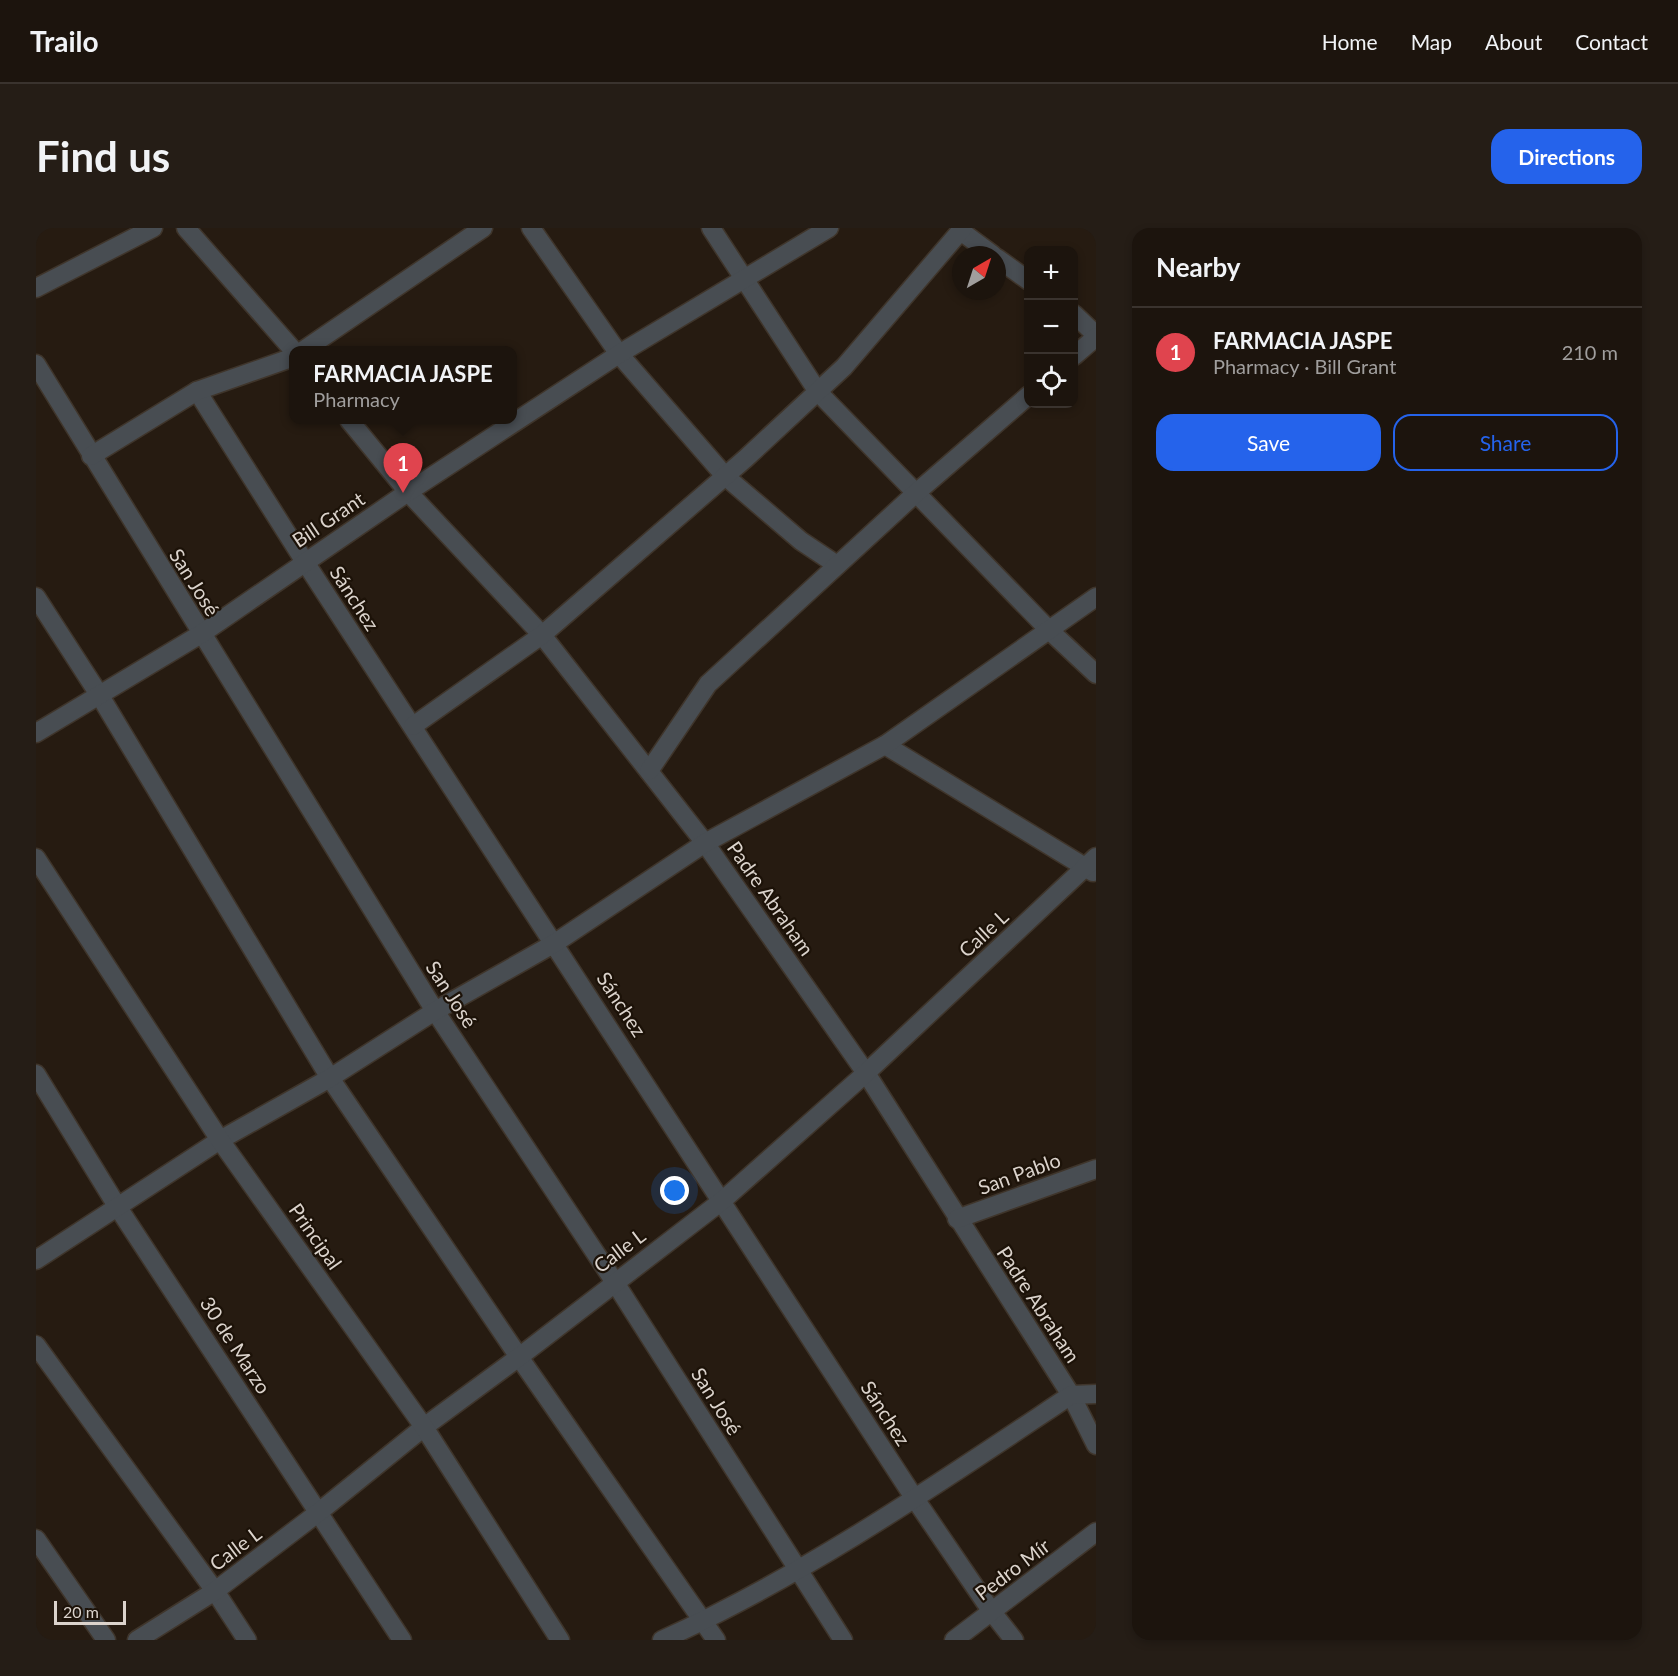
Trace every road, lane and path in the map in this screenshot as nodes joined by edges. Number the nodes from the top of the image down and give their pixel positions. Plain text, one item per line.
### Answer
1 (153, 228) edge
2 (186, 228) edge
3 (483, 228) edge
4 (531, 228) edge
5 (711, 228) edge
6 (829, 228) edge
7 (963, 230) edge
8 (982, 246) edge
9 (1006, 264) edge
10 (1024, 277) edge
11 (744, 279) junction
12 (36, 288) edge
13 (1078, 318) edge
14 (1096, 336) edge
15 (290, 346) edge
16 (311, 346) edge
17 (619, 354) junction
18 (1076, 354) edge
19 (289, 359) edge
20 (36, 364) edge
21 (197, 391) junction
22 (818, 392) junction
23 (1024, 399) edge
24 (517, 421) edge
25 (352, 424) edge
26 (512, 424) edge
27 (91, 456) junction
28 (725, 476) junction
29 (408, 492) junction
30 (916, 493) junction
31 (305, 562) junction
32 (837, 565) junction
33 (36, 597) edge
34 (1096, 597) edge
35 (1049, 630) junction
36 (201, 634) junction
37 (542, 635) junction
38 (1096, 675) edge
39 (100, 696) junction
40 (413, 726) junction
41 (36, 733) edge
42 (885, 745) junction
43 (649, 771) junction
44 (705, 843) junction
45 (36, 858) edge
46 (1092, 866) edge
47 (555, 943) junction
48 (435, 1011) junction
49 (866, 1073) junction
50 (36, 1074) edge
51 (330, 1078) junction
52 (220, 1140) junction
53 (1096, 1169) edge
54 (723, 1200) junction
55 (117, 1206) junction
56 (957, 1219) junction
57 (36, 1260) edge
58 (614, 1281) junction
59 (36, 1345) edge
60 (519, 1358) junction
61 (1096, 1394) edge
62 (1071, 1395) junction
63 (424, 1427) junction
64 (1096, 1445) edge
65 (915, 1499) junction
66 (319, 1512) junction
67 (1096, 1532) edge
68 (36, 1539) edge
69 (797, 1568) junction
70 (215, 1591) junction
71 (992, 1612) junction
72 (704, 1621) junction
73 (106, 1640) edge
74 (137, 1640) edge
75 (247, 1640) edge
76 (402, 1640) edge
77 (560, 1640) edge
78 (662, 1640) edge
79 (716, 1640) edge
80 (843, 1640) edge
81 (954, 1640) edge
82 (1014, 1640) edge

1 - 12 street
2 - 15 street
3 - 16 street
4 - 17 street
5 - 11 street
6 - 11 street, Bill Grant
7 - 8 street
7 - 22 street
9 - 10 street
11 - 17 street, Bill Grant
11 - 22 street
13 - 14 street
14 - 18 street
17 - 24 street, Bill Grant
17 - 28 street
19 - 21 street
20 - 27 street, San José
21 - 27 street
21 - 31 street, Sánchez
22 - 28 street
22 - 30 street
23 - 30 street
25 - 29 street, Padre Abraham
26 - 29 street, Bill Grant
27 - 36 street, San José
28 - 32 street
28 - 37 street
29 - 31 street, Bill Grant
29 - 37 street, Padre Abraham
30 - 32 street
30 - 35 street
31 - 36 street, Bill Grant
31 - 40 street, Sánchez
32 - 43 street
33 - 39 street
34 - 35 street
35 - 38 street
35 - 42 street
36 - 39 street, Bill Grant
36 - 48 street, San José
37 - 40 street
37 - 43 street, Padre Abraham
39 - 41 street, Bill Grant
39 - 51 street
40 - 47 street, Sánchez
42 - 44 street
42 - 46 street
43 - 44 street, Padre Abraham
44 - 47 street
44 - 49 street, Padre Abraham
45 - 52 street, Principal
46 - 49 street, Calle L
47 - 48 street
47 - 54 street, Sánchez
48 - 51 street
48 - 58 street, San José
49 - 54 street, Calle L
49 - 56 street, Padre Abraham
50 - 55 street, 30 de Marzo
51 - 52 street
51 - 60 street
52 - 55 street
52 - 63 street, Principal
53 - 56 street, San Pablo
54 - 58 street, Calle L
54 - 65 street, Sánchez
55 - 57 street
55 - 66 street, 30 de Marzo
56 - 62 street, Padre Abraham
58 - 60 street, Calle L
58 - 69 street, San José
59 - 70 street
60 - 63 street, Calle L
60 - 72 street
61 - 62 street
62 - 64 street, Padre Abraham
62 - 65 street
63 - 66 street, Calle L
63 - 77 street, Principal
65 - 69 street
65 - 71 street, Sánchez
66 - 70 street, Calle L
66 - 76 street, 30 de Marzo
67 - 71 street, Pedro Mír
68 - 73 street
69 - 72 street
69 - 80 street, San José
70 - 74 street, Calle L
70 - 75 street
71 - 81 street, Pedro Mír
71 - 82 street, Sánchez
72 - 78 street
72 - 79 street

